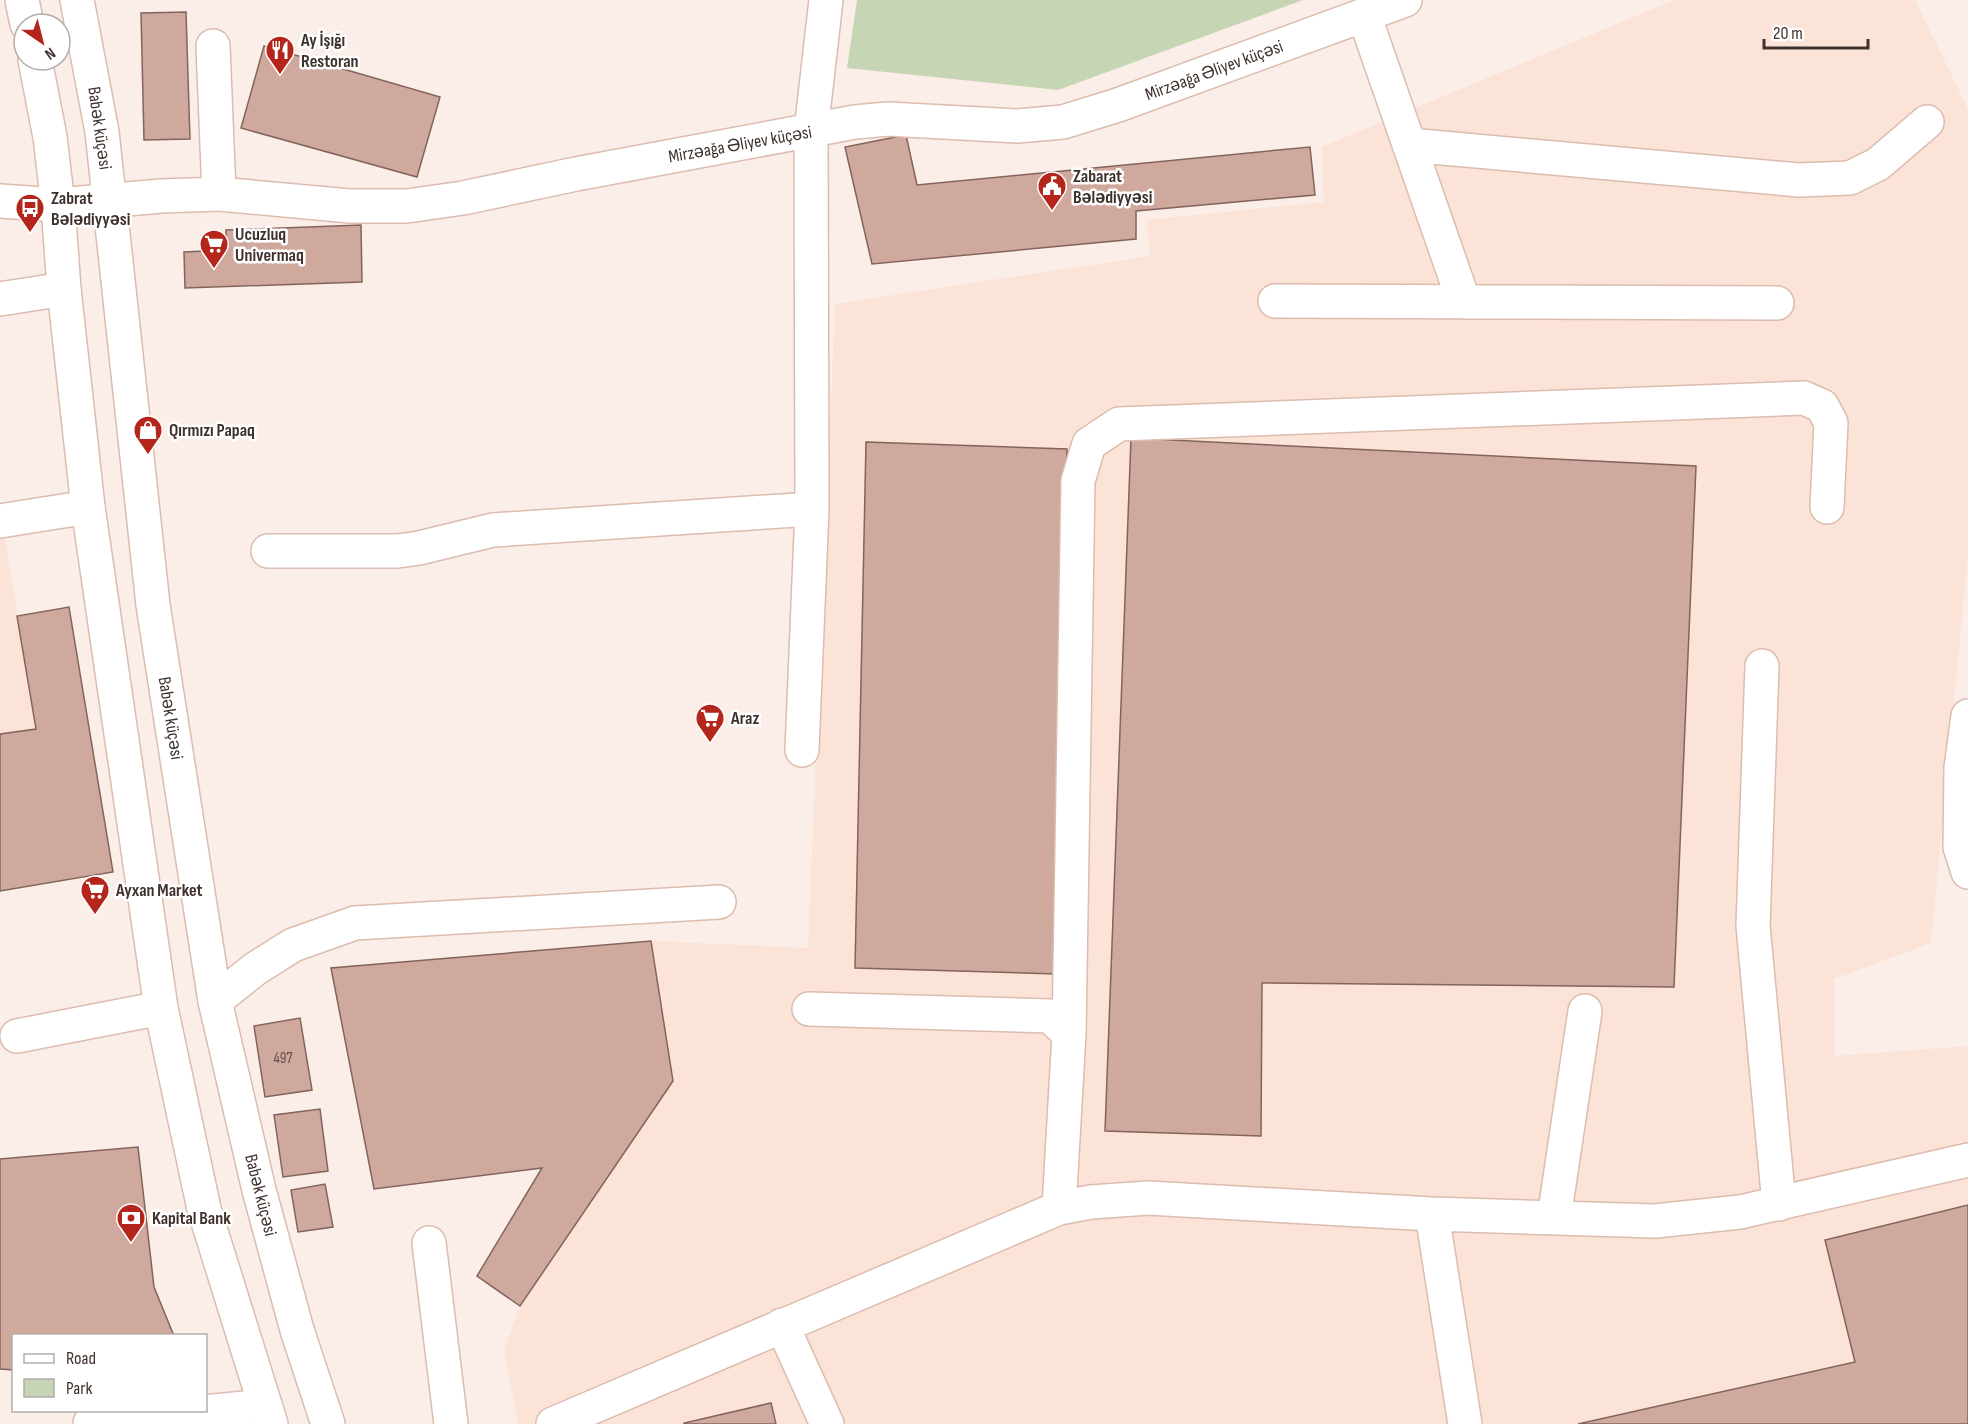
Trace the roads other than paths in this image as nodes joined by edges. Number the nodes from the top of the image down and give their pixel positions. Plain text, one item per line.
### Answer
1 (77, 0) edge
2 (826, 0) edge
3 (1405, 0) edge
4 (1364, 15) junction
5 (213, 46) dead end
6 (37, 72) edge
7 (1927, 122) dead end
8 (811, 131) junction
9 (1409, 145) junction
10 (219, 194) junction
11 (0, 201) edge
12 (110, 201) junction
13 (58, 205) junction
14 (64, 289) junction
15 (0, 299) edge
16 (1275, 301) dead end
17 (1464, 302) junction
18 (1777, 303) dead end
19 (88, 507) junction
20 (1827, 507) dead end
21 (812, 509) junction
22 (0, 521) edge
23 (268, 551) dead end
24 (1762, 666) dead end
25 (1968, 716) edge
26 (802, 750) dead end
27 (1968, 872) edge
28 (719, 902) dead end
29 (215, 1001) junction
30 (161, 1008) junction
31 (809, 1009) dead end
32 (1585, 1011) dead end
33 (1069, 1034) junction
34 (17, 1036) dead end
35 (1968, 1160) edge
36 (1779, 1203) junction
37 (1059, 1208) junction
38 (1431, 1214) junction
39 (1554, 1218) junction
40 (429, 1243) dead end
41 (782, 1325) junction
42 (268, 1415) edge
43 (90, 1423) edge
44 (328, 1424) edge
45 (451, 1424) edge
46 (553, 1424) edge
47 (827, 1424) edge
48 (1465, 1424) edge

1 - 12 street, Babək küçəsi
2 - 8 street
3 - 4 street, Mirzəağa Əliyev küçəsi
4 - 8 street, Mirzəağa Əliyev küçəsi
4 - 9 street
5 - 10 street
6 - 13 street
7 - 9 street
8 - 10 street, Mirzəağa Əliyev küçəsi
8 - 21 street
9 - 17 street
10 - 12 street, Mirzəağa Əliyev küçəsi
11 - 13 street, Mirzəağa Əliyev küçəsi
12 - 13 street, Mirzəağa Əliyev küçəsi
12 - 29 street, Babək küçəsi
13 - 14 street
14 - 15 street
14 - 19 street
16 - 17 street
17 - 18 street
19 - 22 street
19 - 30 street
20 - 33 street
21 - 23 street
21 - 26 street
24 - 36 street
25 - 27 street
28 - 29 street
29 - 44 street, Babək küçəsi
30 - 34 street
30 - 42 street
31 - 33 street
32 - 39 street
33 - 37 street
35 - 36 street
36 - 39 street
37 - 38 street
37 - 41 street
38 - 39 street
38 - 48 street
40 - 45 street
41 - 46 street
41 - 47 street
42 - 43 street

